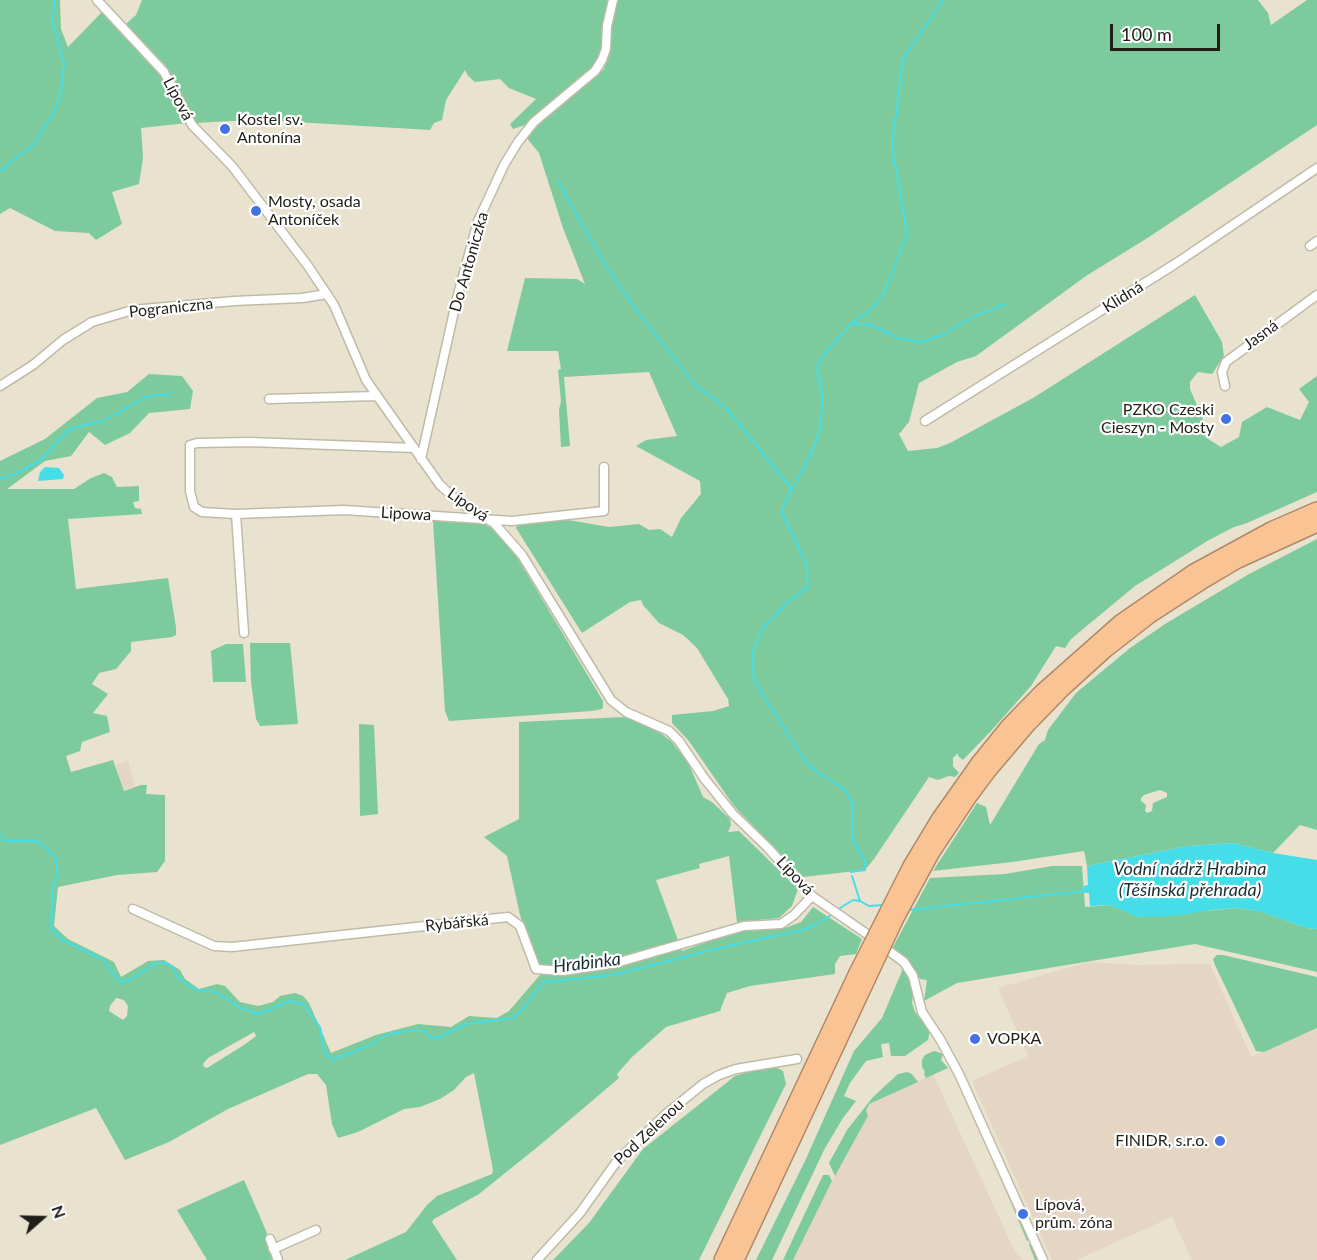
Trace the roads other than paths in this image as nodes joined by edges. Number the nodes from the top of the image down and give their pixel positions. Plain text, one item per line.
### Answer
1 (97, 0) edge
2 (613, 0) edge
3 (1317, 168) edge
4 (327, 294) junction
5 (1317, 295) edge
6 (0, 386) edge
7 (1225, 386) dead end
8 (376, 396) junction
9 (269, 399) dead end
10 (925, 422) dead end
11 (414, 448) junction
12 (421, 459) junction
13 (604, 467) dead end
14 (1317, 510) edge
15 (236, 514) junction
16 (484, 518) junction
17 (1317, 524) edge
18 (244, 633) dead end
19 (984, 767) junction
20 (812, 896) junction
21 (133, 909) dead end
22 (867, 934) dead end
23 (889, 951) dead end
24 (861, 977) junction
25 (797, 1059) dead end
26 (316, 1230) dead end
27 (270, 1239) dead end
28 (273, 1249) junction
29 (278, 1260) edge
30 (537, 1260) edge
31 (722, 1260) edge
32 (736, 1260) edge
33 (1044, 1260) edge

1 - 4 street, Lípová
2 - 12 street, Do Antoniczka
3 - 10 street, Klidná
4 - 6 street, Pograniczna
4 - 8 street, Lípová
5 - 7 street, Jasná
8 - 9 street
8 - 11 street, Lípová
11 - 12 street, Lípová
11 - 15 street, Lipowa
12 - 16 street, Lípová
13 - 16 street, Lipowa
14 - 19 highway
15 - 16 street, Lipowa
15 - 18 street
16 - 20 street, Lípová
17 - 19 highway
19 - 24 highway, bridge
20 - 21 street, Rybářská
20 - 22 street, Lípová
23 - 33 street
24 - 31 highway
24 - 32 highway
25 - 30 street, Pod Zelenou
26 - 28 street
27 - 28 street
28 - 29 street

